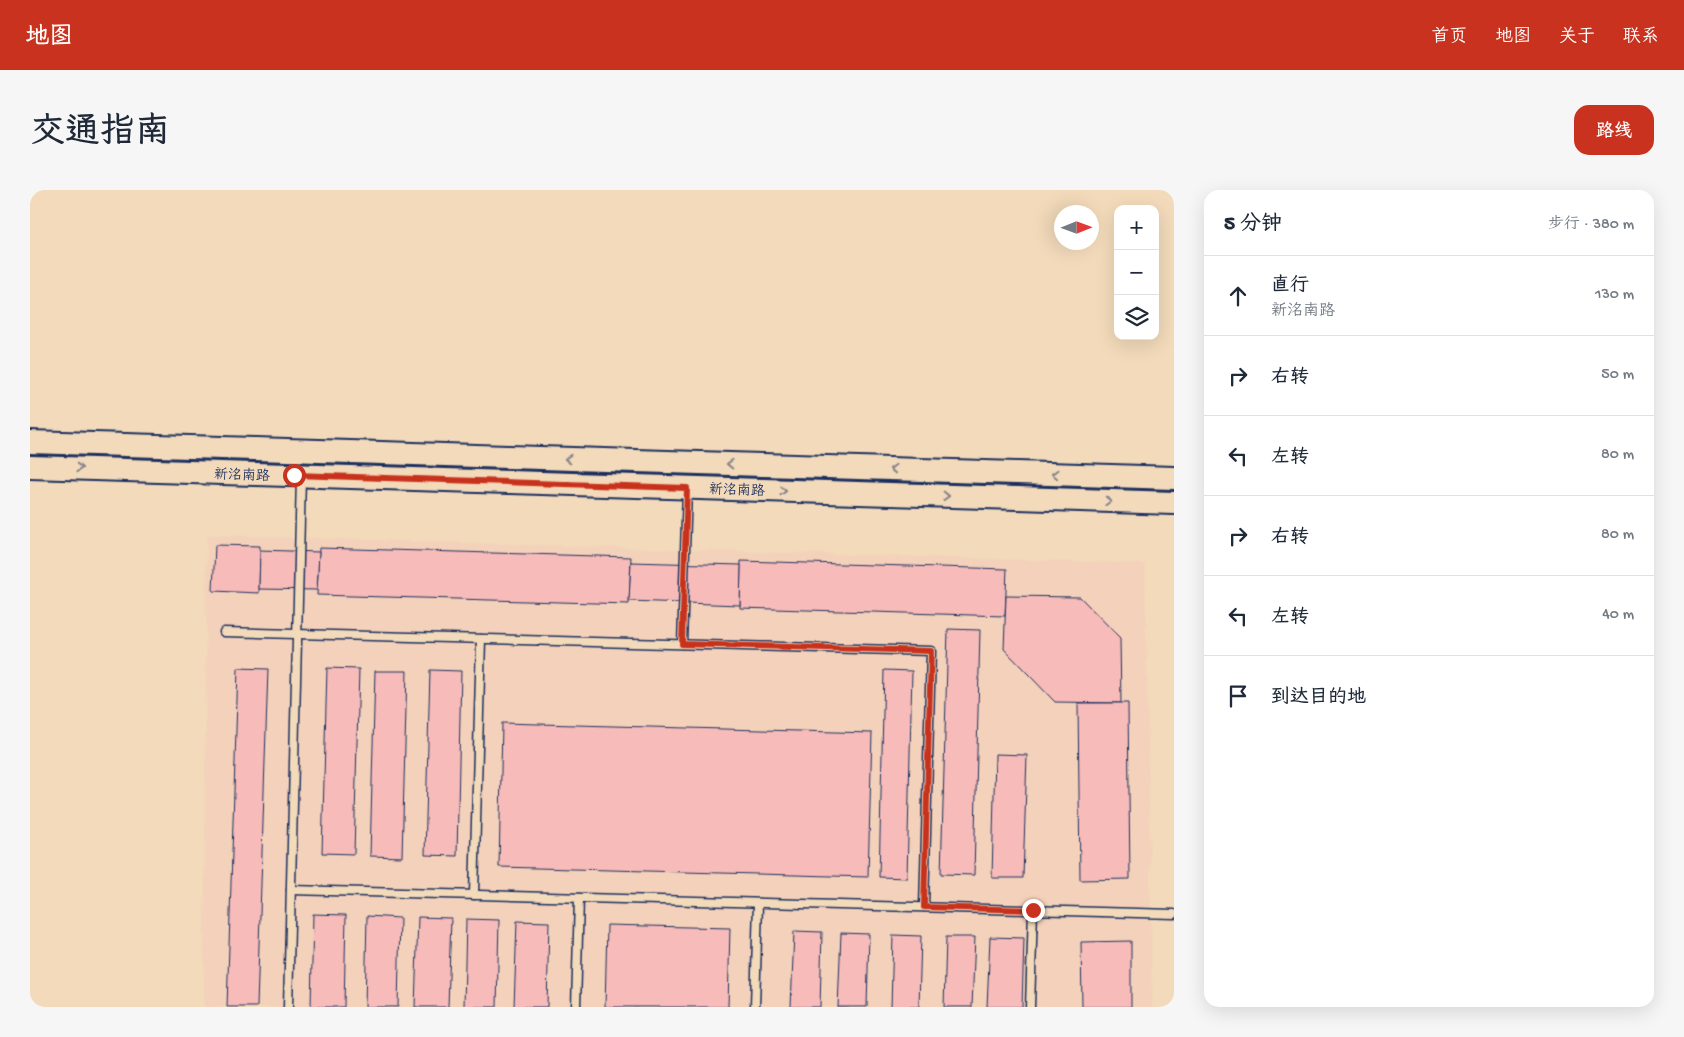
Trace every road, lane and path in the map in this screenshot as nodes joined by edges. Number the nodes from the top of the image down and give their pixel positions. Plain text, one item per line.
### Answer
1 (30, 442) edge
2 (30, 467) edge
3 (301, 475) junction
4 (1174, 478) edge
5 (687, 488) junction
6 (1174, 503) edge
7 (224, 632) dead end
8 (297, 634) junction
9 (481, 639) junction
10 (682, 644) junction
11 (291, 890) junction
12 (474, 895) junction
13 (579, 898) junction
14 (758, 903) junction
15 (924, 907) junction
16 (1033, 910) junction
17 (1174, 914) edge
18 (288, 1007) edge
19 (576, 1007) edge
20 (755, 1007) edge
21 (1030, 1007) edge

4 -> 1 main road, 新洺南路
2 -> 3 main road, 新洺南路
3 - 5 main road, 新洺南路
3 - 8 lane
5 -> 6 main road, 新洺南路
5 - 10 lane
7 - 8 lane
8 - 9 lane
8 - 11 lane
9 - 10 lane
9 - 12 lane
10 - 15 lane
11 - 12 lane
11 - 18 lane
12 - 13 lane
13 - 14 lane
13 - 19 lane
14 - 15 lane
14 - 20 lane
15 - 16 lane
16 - 17 lane
16 - 21 lane

